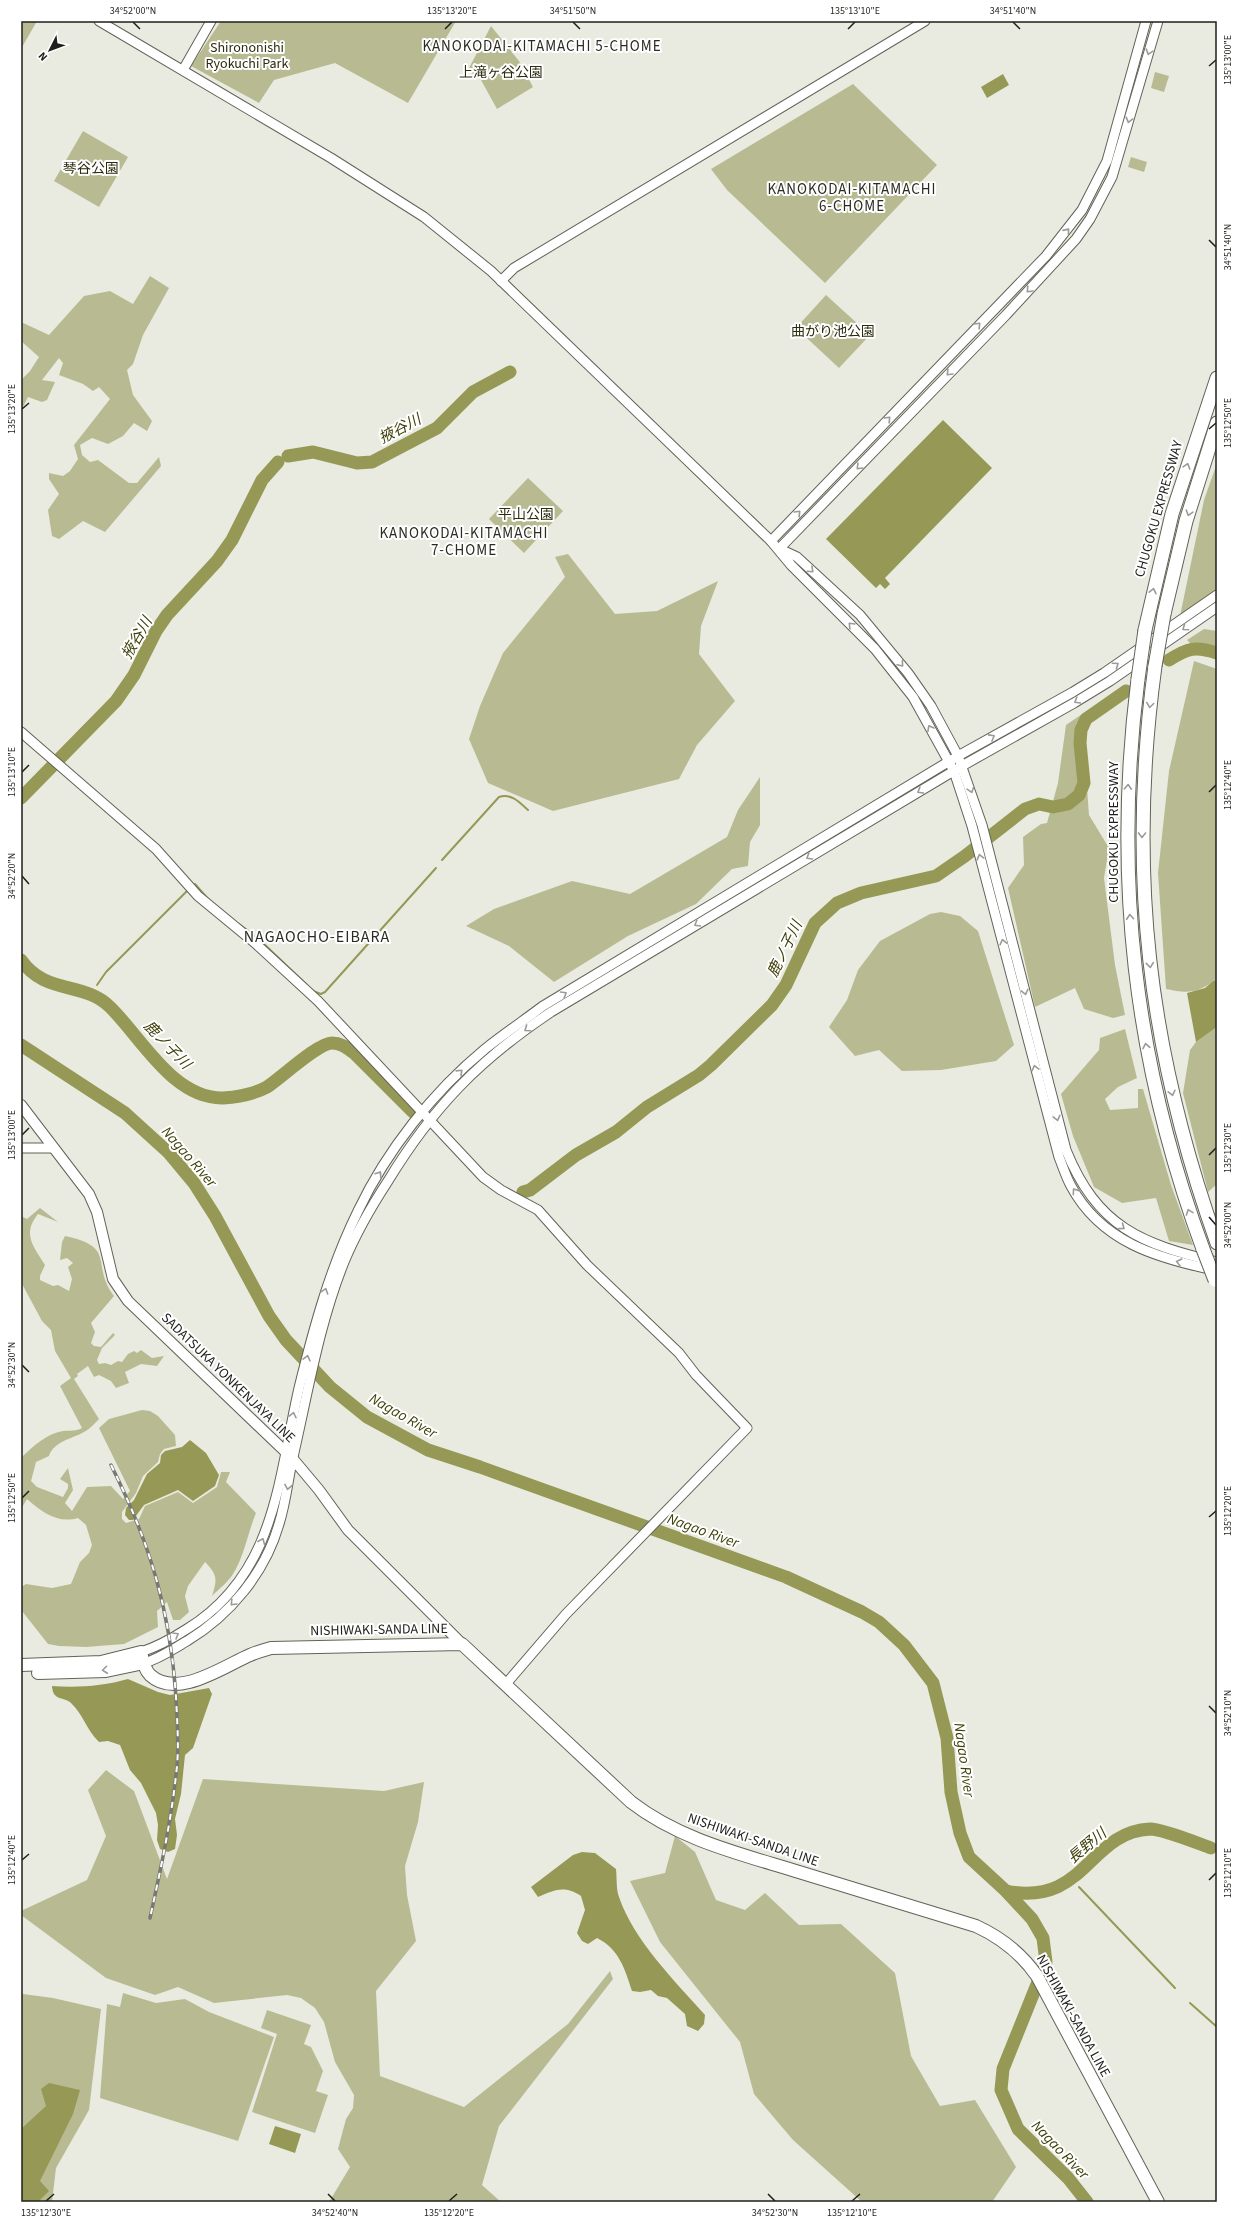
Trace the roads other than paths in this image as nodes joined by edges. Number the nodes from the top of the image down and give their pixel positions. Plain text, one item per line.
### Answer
1 (99, 21) edge
2 (211, 21) edge
3 (925, 21) edge
4 (1146, 21) edge
5 (1158, 21) edge
6 (183, 70) junction
7 (501, 281) junction
8 (1217, 378) edge
9 (1217, 423) edge
10 (771, 541) junction
11 (779, 549) junction
12 (1217, 595) edge
13 (1217, 607) edge
14 (21, 732) edge
15 (958, 756) junction
16 (949, 762) junction
17 (962, 766) junction
18 (954, 771) junction
19 (993, 887) junction
20 (21, 1105) edge
21 (422, 1111) junction
22 (430, 1119) junction
23 (21, 1148) edge
24 (54, 1148) junction
25 (1217, 1243) edge
26 (1217, 1262) edge
27 (1216, 1279) edge
28 (285, 1452) junction
29 (293, 1459) junction
30 (462, 1644) junction
31 (142, 1658) junction
32 (21, 1665) edge
33 (21, 1673) edge
34 (505, 1685) junction
35 (1158, 2202) edge

1 - 6 street
2 - 6 street
3 - 7 street
10 -> 4 street
5 -> 11 street
6 - 7 street
7 - 10 street
27 -> 8 highway, CHUGOKU EXPRESSWAY, bridge
9 -> 25 highway, CHUGOKU EXPRESSWAY, bridge
10 - 11 street
11 -> 15 street
16 -> 11 street
15 -> 12 street
13 -> 17 street
14 - 21 street
15 - 16 street
15 - 17 street
16 - 18 street
21 -> 16 street
17 - 18 street
17 -> 19 street
19 -> 18 street
18 -> 22 street
19 -> 26 street
27 -> 19 street
20 - 24 main road, SADATSUKA YONKENJAYA LINE
21 - 22 street
28 -> 21 street
22 - 29 street
22 - 34 street
23 - 24 street
24 - 28 main road, SADATSUKA YONKENJAYA LINE
28 - 29 main road, SADATSUKA YONKENJAYA LINE
31 -> 28 street
29 - 30 main road, SADATSUKA YONKENJAYA LINE
29 -> 31 street
30 - 31 main road, NISHIWAKI-SANDA LINE
30 - 34 main road, NISHIWAKI-SANDA LINE
31 - 32 main road
31 -> 33 main road
34 - 35 main road, NISHIWAKI-SANDA LINE

